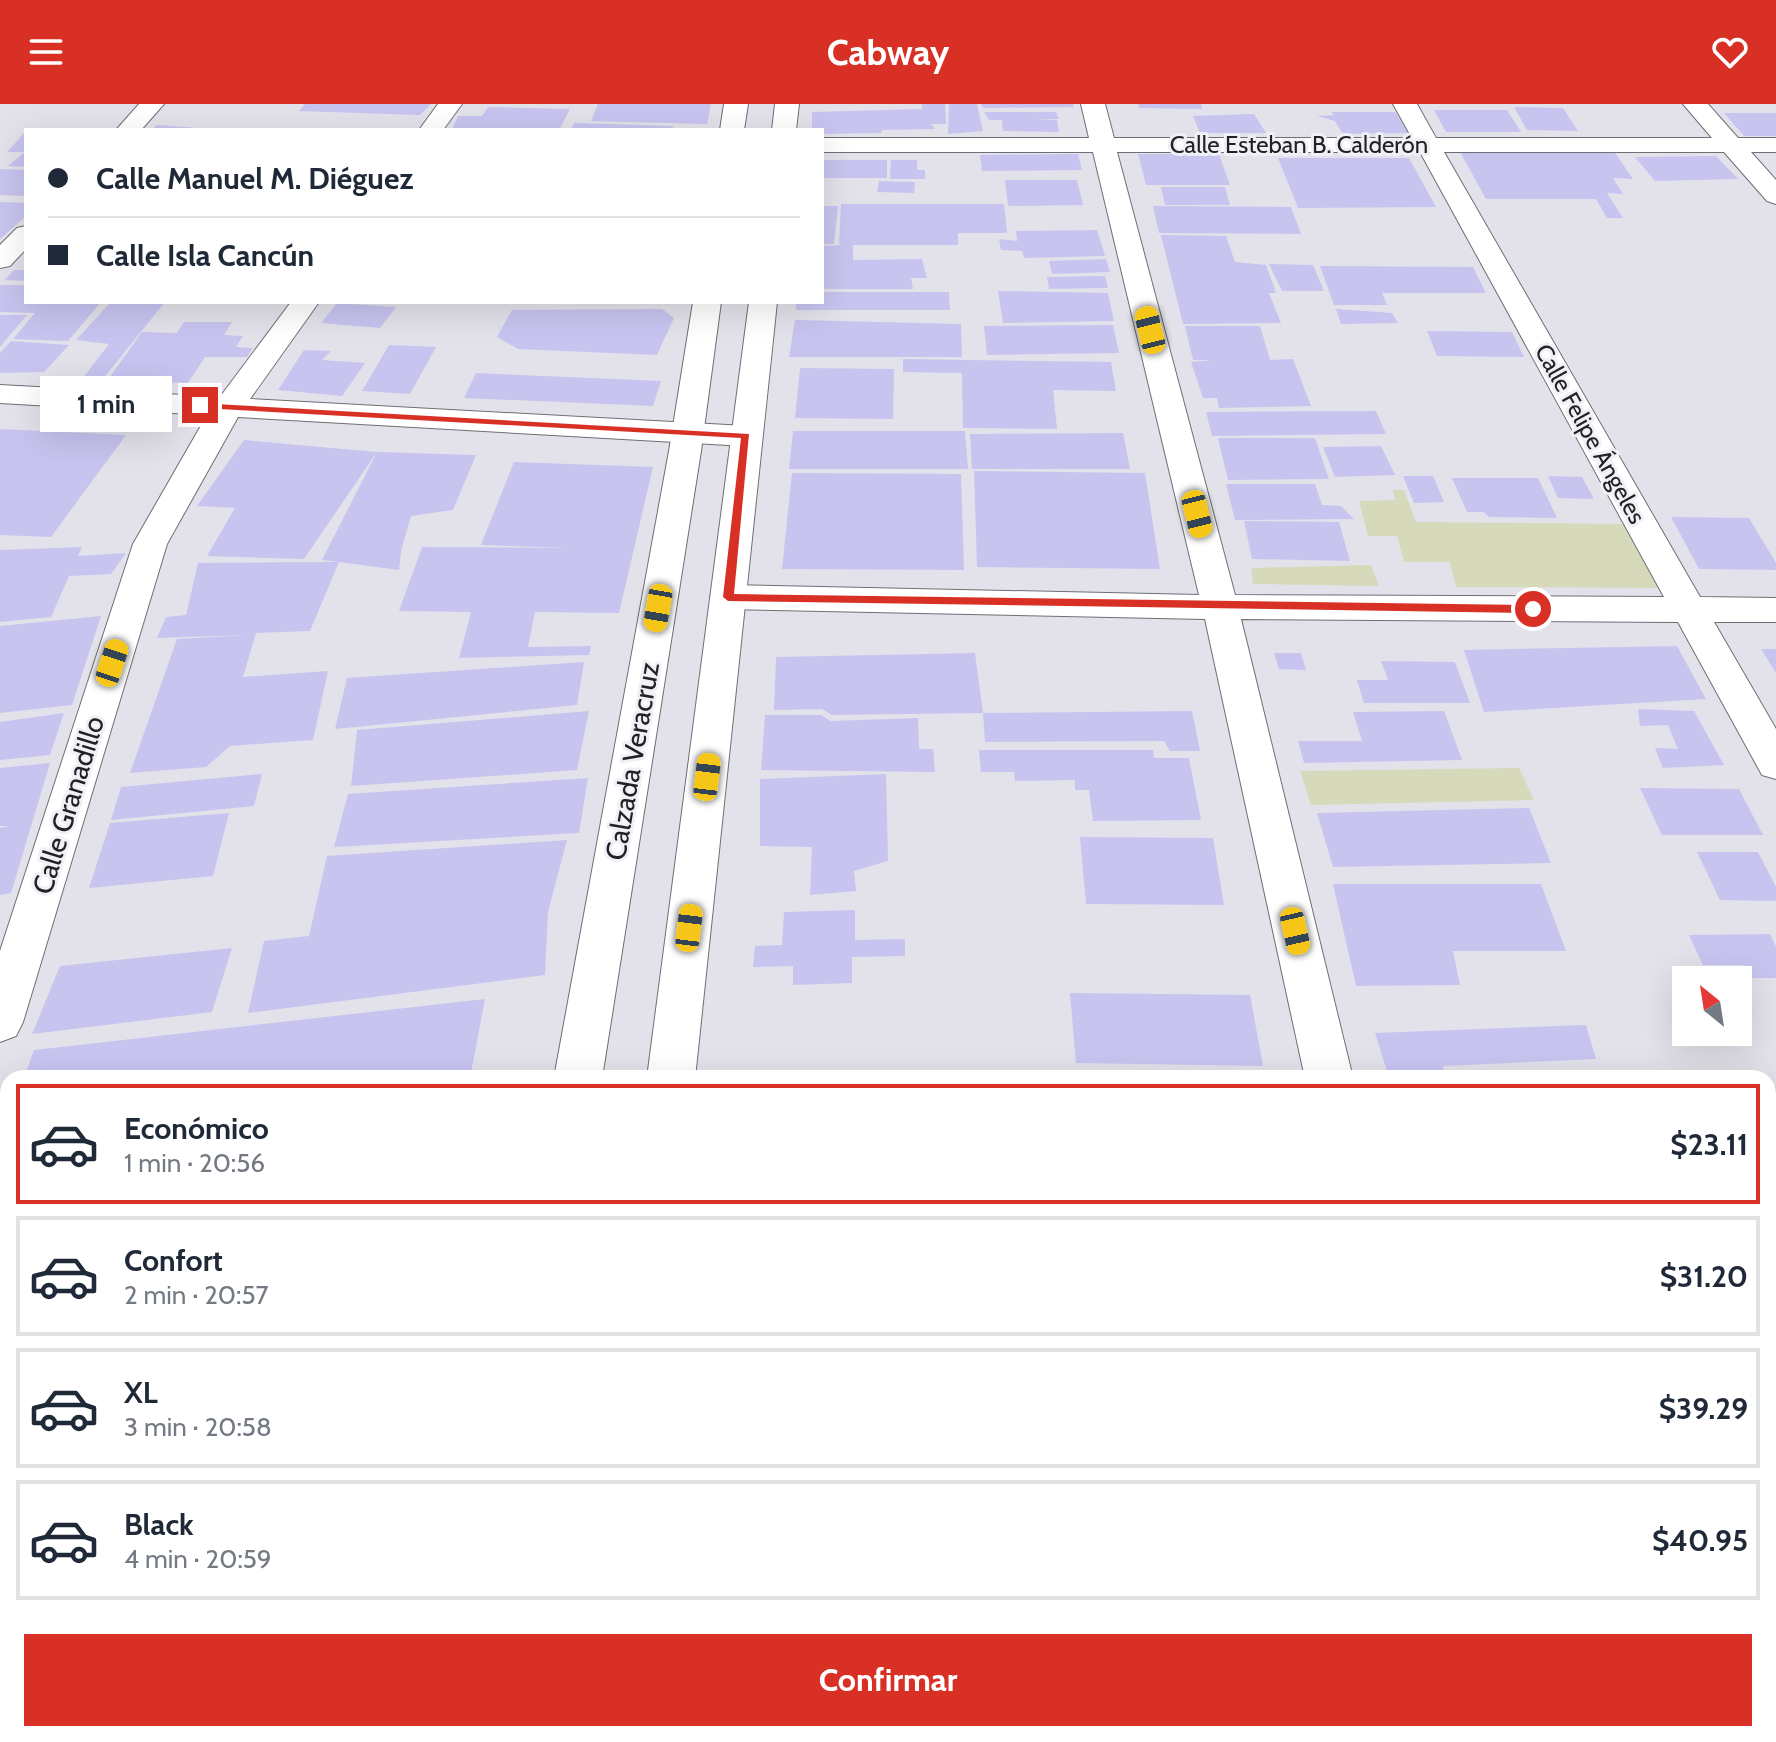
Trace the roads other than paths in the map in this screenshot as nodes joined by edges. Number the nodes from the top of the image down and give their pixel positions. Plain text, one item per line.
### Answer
1 (152, 104) edge
2 (450, 104) edge
3 (736, 104) edge
4 (787, 104) edge
5 (1093, 104) edge
6 (1405, 104) edge
7 (1695, 104) edge
8 (130, 128) edge
9 (432, 128) edge
10 (732, 128) edge
11 (784, 128) edge
12 (824, 145) edge
13 (1102, 145) junction
14 (1732, 145) junction
15 (1776, 145) edge
16 (1429, 146) junction
17 (1776, 196) edge
18 (24, 236) edge
19 (0, 260) edge
20 (304, 304) edge
21 (707, 304) edge
22 (763, 304) edge
23 (0, 394) edge
24 (0, 414) edge
25 (222, 416) junction
26 (686, 442) junction
27 (744, 445) junction
28 (728, 597) junction
29 (1220, 607) junction
30 (1689, 610) junction
31 (1776, 610) edge
32 (1776, 764) edge
33 (0, 1022) edge
34 (579, 1070) edge
35 (672, 1070) edge
36 (1327, 1070) edge

1 - 8 street
2 - 9 street
3 - 10 street
4 - 11 street
5 - 13 street
6 - 16 street, Calle Felipe Ángeles
7 - 14 street
12 - 13 street, Calle Esteban B. Calderón
13 - 16 street, Calle Esteban B. Calderón
13 - 29 street
14 - 15 street, Calle Esteban B. Calderón
14 - 16 street, Calle Esteban B. Calderón
14 - 17 street
16 - 30 street, Calle Felipe Ángeles
18 - 19 street
20 - 25 street, Calle Granadillo
21 - 26 street, Calzada Veracruz
22 - 27 street
23 - 25 street
24 - 25 street
25 - 26 street
25 - 33 street, Calle Granadillo
26 - 27 street
26 - 34 street, Calzada Veracruz
27 - 28 street
28 - 29 street
28 - 35 street
29 - 30 street
29 - 36 street
30 - 31 street
30 - 32 street, Calle Felipe Ángeles

